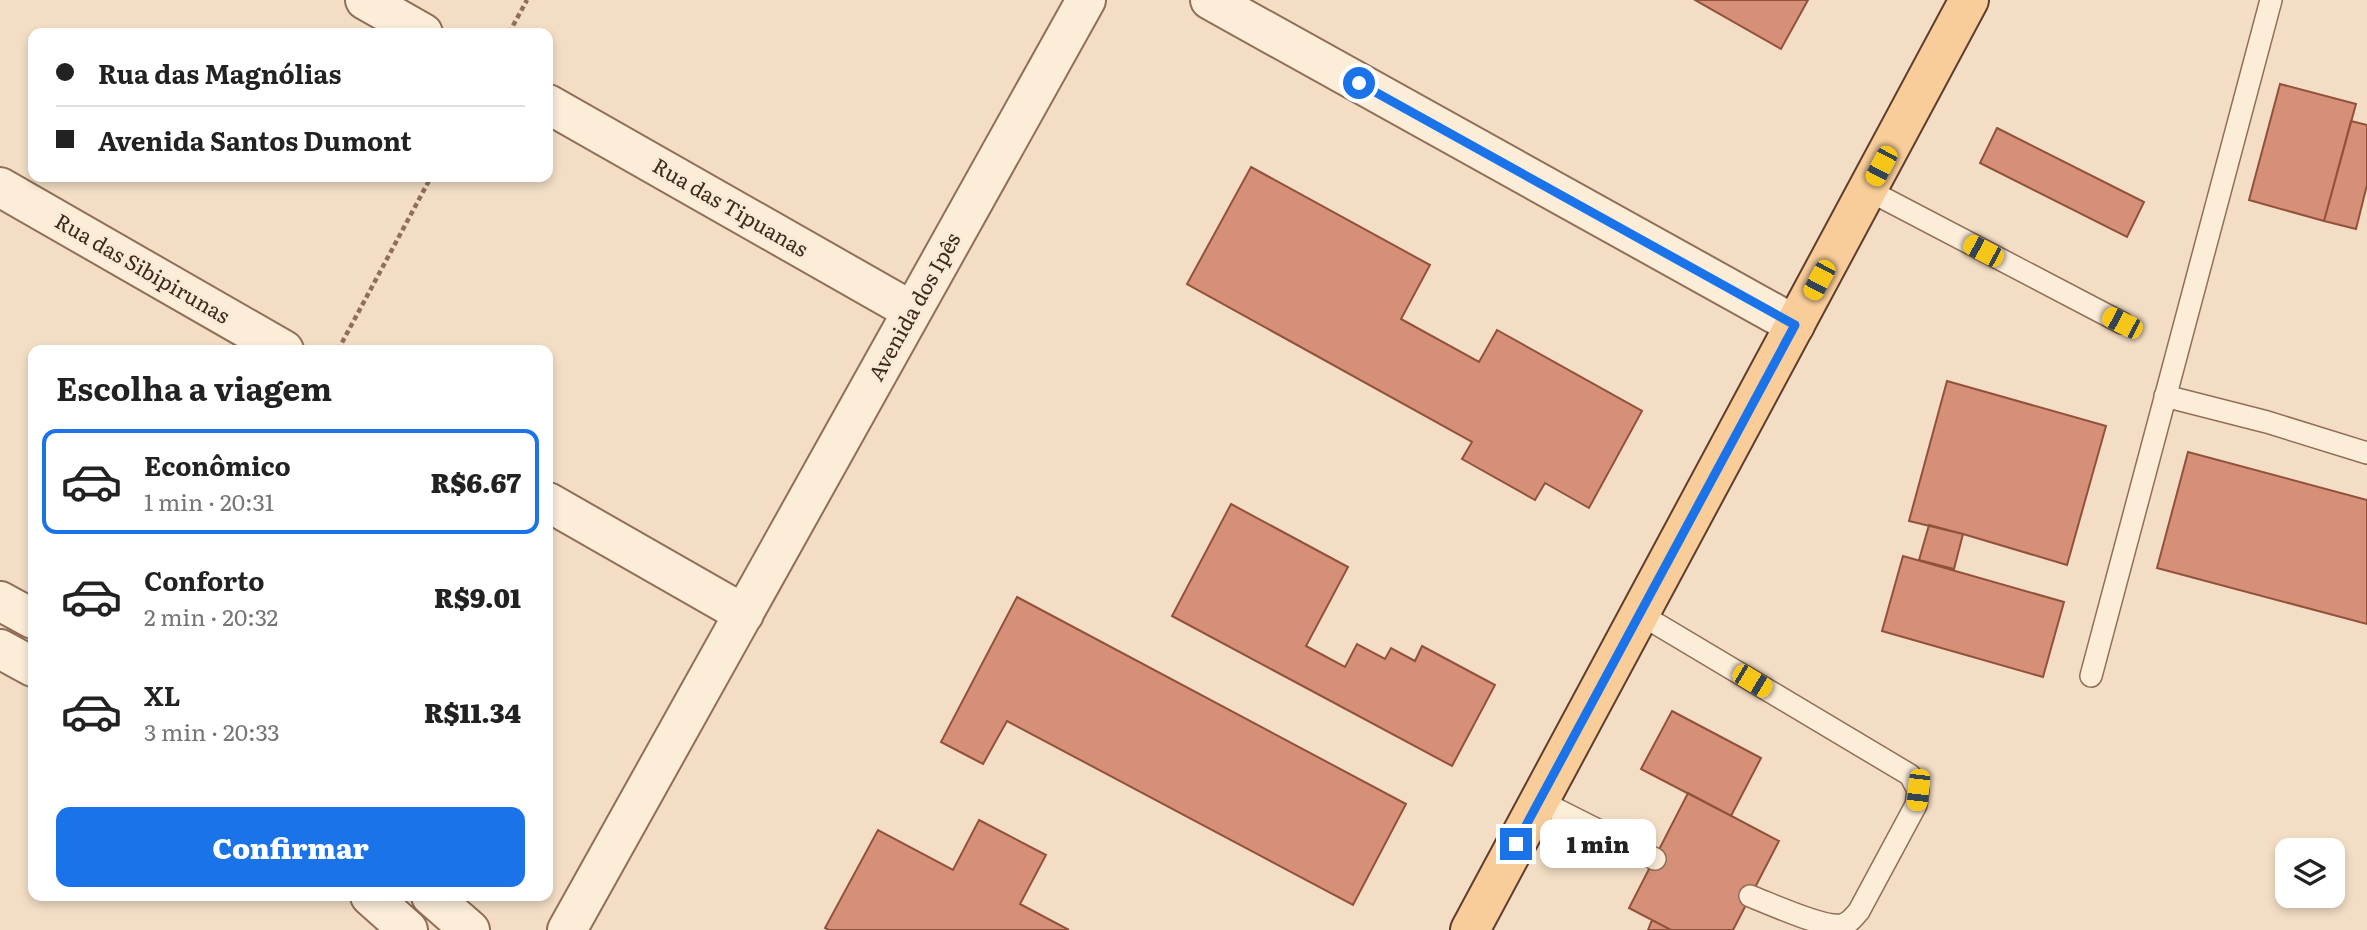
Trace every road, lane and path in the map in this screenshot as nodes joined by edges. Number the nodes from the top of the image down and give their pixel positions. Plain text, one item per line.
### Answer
1 (365, 0) edge
2 (527, 0) edge
3 (1086, 0) edge
4 (1210, 0) edge
5 (1969, 0) edge
6 (2271, 0) edge
7 (414, 28) edge
8 (512, 28) edge
9 (553, 107) edge
10 (428, 182) edge
11 (0, 187) edge
12 (1868, 190) junction
13 (912, 311) junction
14 (2122, 323) dead end
15 (1795, 325) junction
16 (275, 345) edge
17 (341, 345) edge
18 (2165, 396) junction
19 (2367, 453) edge
20 (553, 505) edge
21 (0, 601) edge
22 (744, 614) junction
23 (1640, 614) junction
24 (28, 616) edge
25 (0, 649) edge
26 (28, 664) edge
27 (2091, 676) dead end
28 (1539, 801) junction
29 (1655, 859) dead end
30 (1750, 896) dead end
31 (376, 901) edge
32 (437, 901) edge
33 (408, 930) edge
34 (470, 930) edge
35 (567, 930) edge
36 (1470, 930) edge

1 - 7 street
2 - 8 path
3 - 13 street, Avenida dos Ipês
4 - 15 street
5 - 12 main road
6 - 18 lane
9 - 13 street, Rua das Tipuanas
10 - 17 path
11 - 16 street, Rua das Sibipirunas
12 - 14 lane
12 - 15 main road
13 - 22 street, Avenida dos Ipês
15 - 23 main road
18 - 19 lane
18 - 27 lane
20 - 22 street
21 - 24 street
22 - 35 street, Avenida dos Ipês
23 - 28 main road
23 - 30 lane
25 - 26 street
28 - 29 lane
28 - 36 main road
31 - 33 street
32 - 34 street

